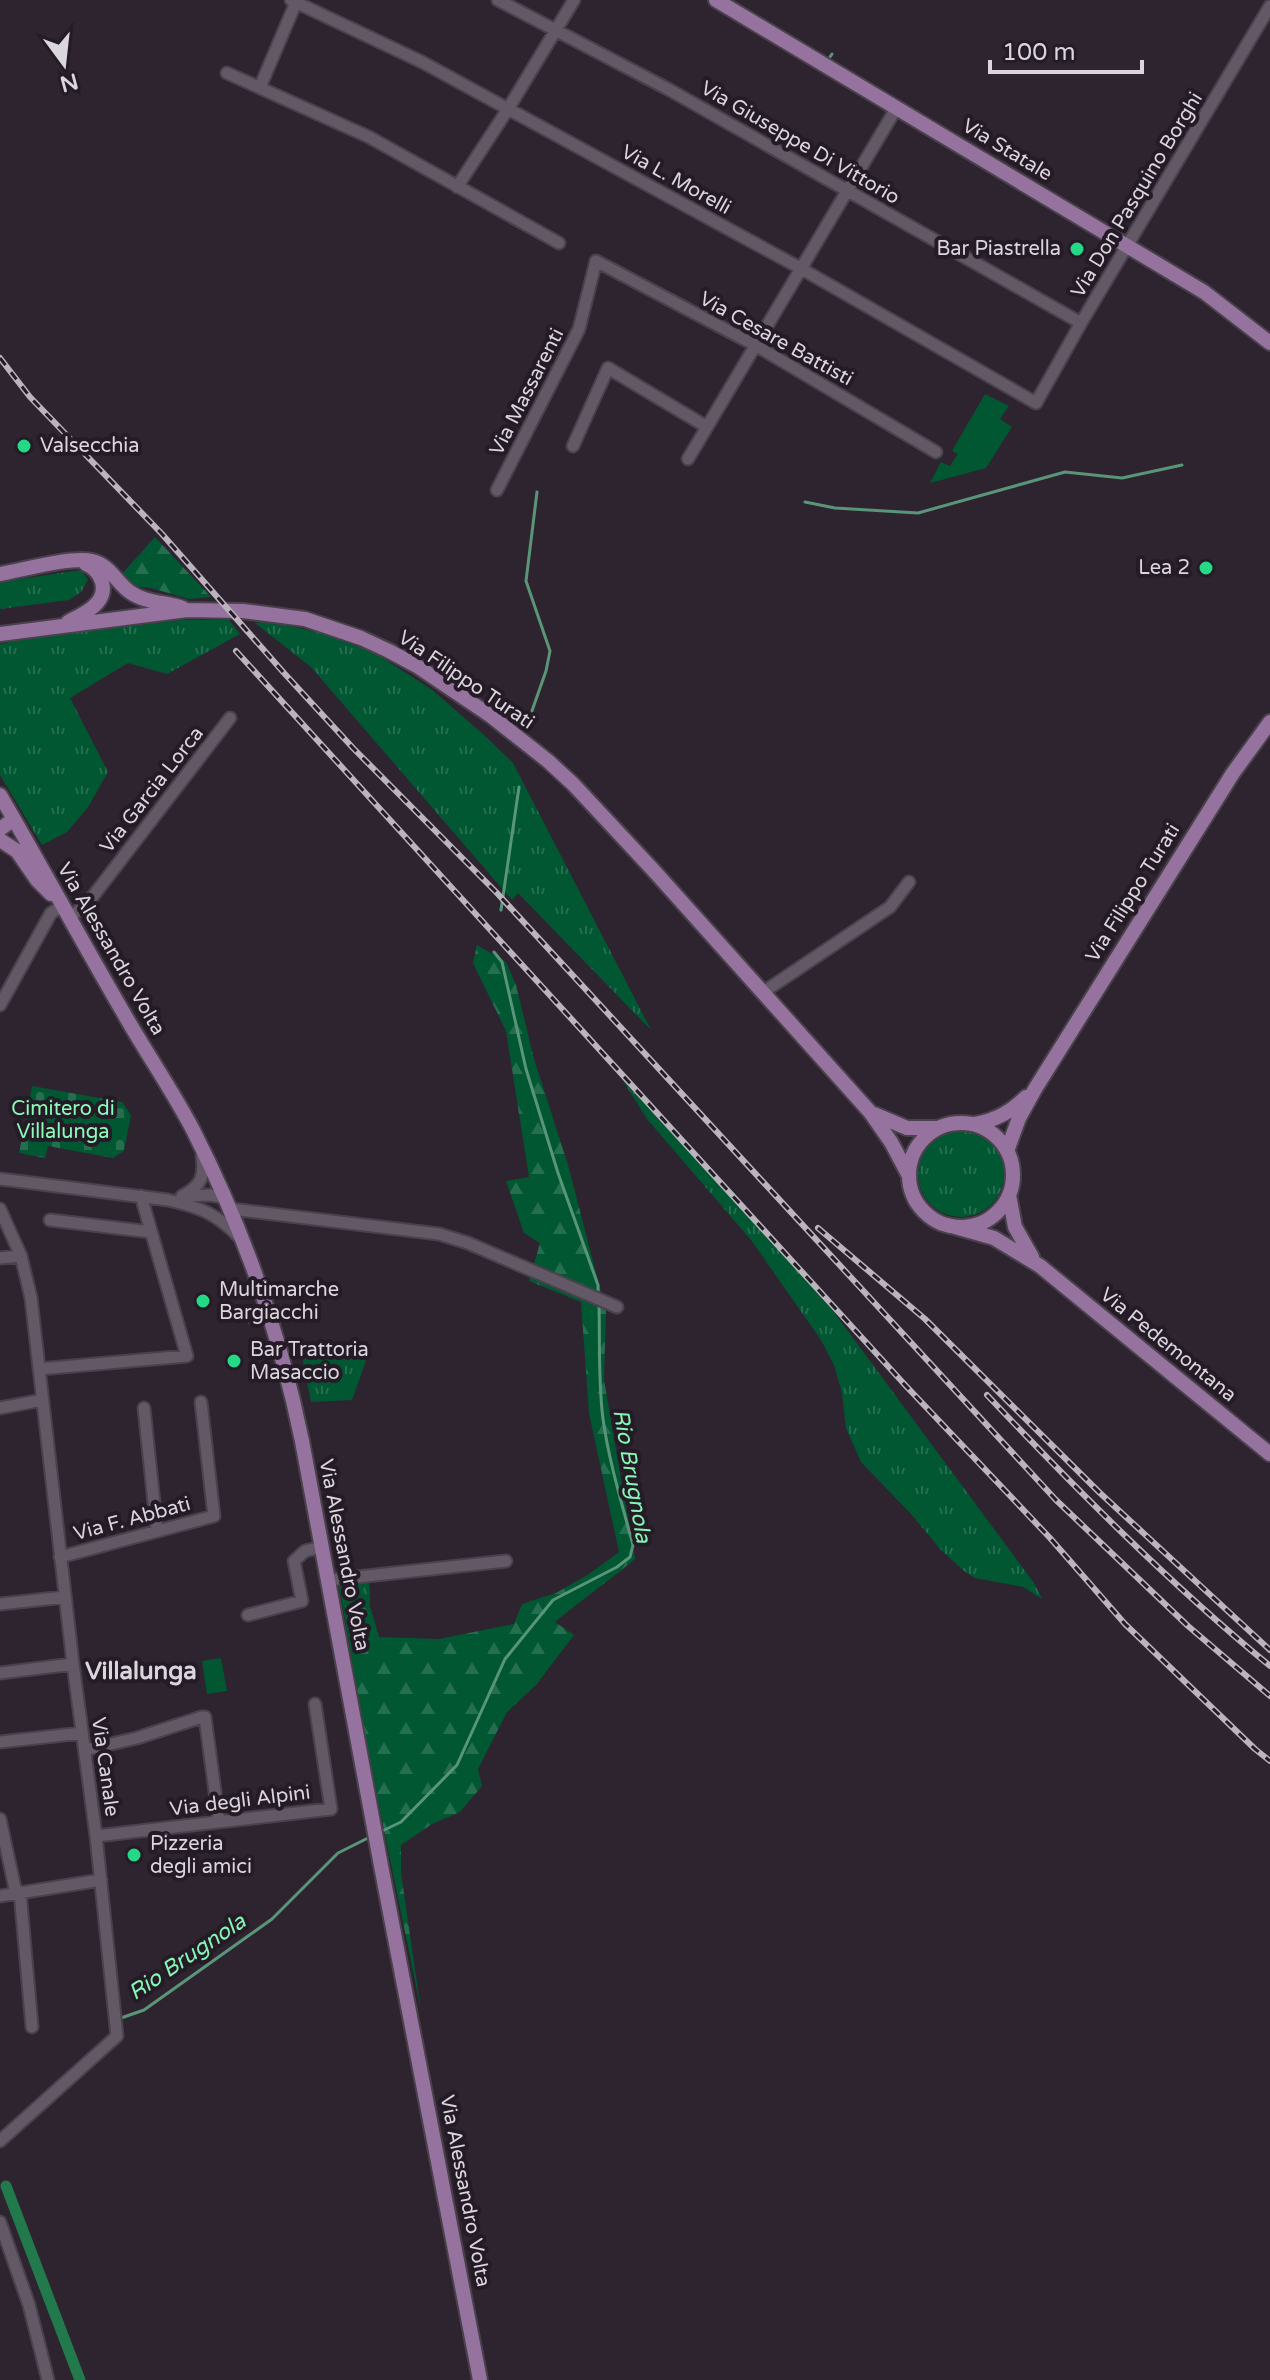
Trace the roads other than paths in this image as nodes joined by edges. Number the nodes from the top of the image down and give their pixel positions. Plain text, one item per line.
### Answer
1 (498, 0) edge
2 (574, 0) edge
3 (716, 0) edge
4 (295, 1) edge
5 (1270, 6) edge
6 (556, 30) junction
7 (227, 73) dead end
8 (260, 87) junction
9 (897, 107) junction
10 (508, 109) junction
11 (457, 187) junction
12 (846, 190) junction
13 (559, 243) dead end
14 (1128, 246) junction
15 (596, 261) joint
16 (800, 268) junction
17 (1081, 323) junction
18 (1270, 343) edge
19 (755, 345) junction
20 (1036, 403) joint
21 (707, 427) junction
22 (573, 446) dead end
23 (936, 452) dead end
24 (688, 459) dead end
25 (497, 490) dead end
26 (78, 561) junction
27 (0, 574) edge
28 (187, 610) junction
29 (60, 626) junction
30 (0, 634) edge
31 (230, 718) dead end
32 (1270, 722) edge
33 (0, 795) edge
34 (7, 820) edge
35 (0, 829) edge
36 (0, 840) edge
37 (909, 882) dead end
38 (67, 912) junction
39 (762, 993) junction
40 (0, 1005) edge
41 (1035, 1089) junction
42 (870, 1112) junction
43 (974, 1125) junction
44 (940, 1127) junction
45 (193, 1129) junction
46 (1007, 1151) junction
47 (908, 1174) junction
48 (0, 1179) edge
49 (1009, 1195) junction
50 (141, 1196) junction
51 (182, 1196) junction
52 (168, 1200) junction
53 (228, 1203) junction
54 (194, 1206) junction
55 (0, 1209) edge
56 (50, 1220) dead end
57 (955, 1227) junction
58 (151, 1232) junction
59 (244, 1242) junction
60 (2, 1254) edge
61 (21, 1256) junction
62 (1040, 1266) junction
63 (617, 1307) dead end
64 (270, 1315) junction
65 (253, 1318) dead end
66 (39, 1369) junction
67 (42, 1400) junction
68 (201, 1402) dead end
69 (0, 1408) edge
70 (144, 1408) dead end
71 (1270, 1454) edge
72 (157, 1531) junction
73 (322, 1547) junction
74 (60, 1557) junction
75 (506, 1561) dead end
76 (329, 1580) junction
77 (65, 1597) junction
78 (0, 1604) edge
79 (248, 1615) dead end
80 (73, 1664) junction
81 (0, 1673) edge
82 (315, 1704) dead end
83 (82, 1733) junction
84 (0, 1742) edge
85 (85, 1750) junction
86 (0, 1819) edge
87 (219, 1821) junction
88 (96, 1836) junction
89 (101, 1880) junction
90 (18, 1893) junction
91 (0, 1896) edge
92 (32, 2027) dead end
93 (0, 2141) edge
94 (0, 2222) edge
95 (48, 2380) edge
96 (480, 2380) edge

1 - 6 street, Via Giuseppe Di Vittorio
2 - 6 street
3 - 9 main road, Via Statale
4 - 8 street
4 - 10 street, Via L. Morelli
5 - 14 street, Via Don Pasquino Borghi
6 - 10 street
6 - 12 street, Via Giuseppe Di Vittorio
7 - 8 street
8 - 11 street
9 - 12 street
9 - 14 main road, Via Statale
10 - 11 street
10 - 16 street, Via L. Morelli
11 - 13 street
12 - 16 street
12 - 17 street, Via Giuseppe Di Vittorio
14 - 17 street, Via Don Pasquino Borghi
14 - 18 main road, Via Statale
15 - 19 street, Via Cesare Battisti
15 - 25 street, Via Massarenti
16 - 19 street
16 - 20 street, Via L. Morelli
17 - 20 street, Via Don Pasquino Borghi
19 - 21 street
19 - 23 street, Via Cesare Battisti
21 - 22 street
21 - 24 street
26 - 27 main road
26 - 28 main road
26 - 29 main road
28 - 29 main road, Via Filippo Turati
28 - 39 main road, Via Filippo Turati
29 - 30 main road, Via Filippo Turati
31 - 38 street, Via Garcia Lorca
32 - 41 main road, Via Filippo Turati
33 - 34 main road, Via Alessandro Volta
34 - 35 main road
34 - 38 main road, Via Alessandro Volta
36 - 38 main road
37 - 39 street
38 - 40 street, Via Garcia Lorca
38 - 45 main road, Via Alessandro Volta
39 - 42 main road, Via Filippo Turati
41 - 43 main road
41 - 46 main road
42 - 44 main road, Via Filippo Turati
42 - 47 main road, Via Filippo Turati
43 - 44 main road
43 - 46 main road
44 - 47 main road
45 - 51 street
45 - 53 main road, Via Alessandro Volta
46 - 49 main road
47 - 57 main road
48 - 50 street
49 - 57 main road
49 - 62 main road
50 - 52 street
50 - 58 street
51 - 52 street
51 - 53 street
52 - 54 street
53 - 54 street
53 - 59 main road, Via Alessandro Volta
53 - 63 street
54 - 59 street
55 - 61 street, Via Canale
56 - 58 street
57 - 62 main road
58 - 66 street
59 - 64 main road, Via Alessandro Volta
60 - 61 street
61 - 66 street, Via Canale
62 - 71 main road, Via Pedemontana
64 - 65 street
64 - 73 main road, Via Alessandro Volta
66 - 67 street, Via Canale
67 - 69 street
67 - 74 street, Via Canale
68 - 72 street, Via F. Abbati
70 - 72 street
72 - 74 street, Via F. Abbati
73 - 76 main road, Via Alessandro Volta
73 - 79 street
74 - 77 street, Via Canale
75 - 76 street
76 - 96 main road, Via Alessandro Volta
77 - 78 street
77 - 80 street, Via Canale
80 - 81 street
80 - 83 street, Via Canale
82 - 87 street, Via degli Alpini
83 - 84 street
83 - 85 street, Via Canale
85 - 87 street
85 - 88 street, Via Canale
86 - 90 street
87 - 88 street, Via degli Alpini
88 - 89 street, Via Canale
89 - 90 street
89 - 93 street, Via Canale
90 - 91 street
90 - 92 street
94 - 95 street

